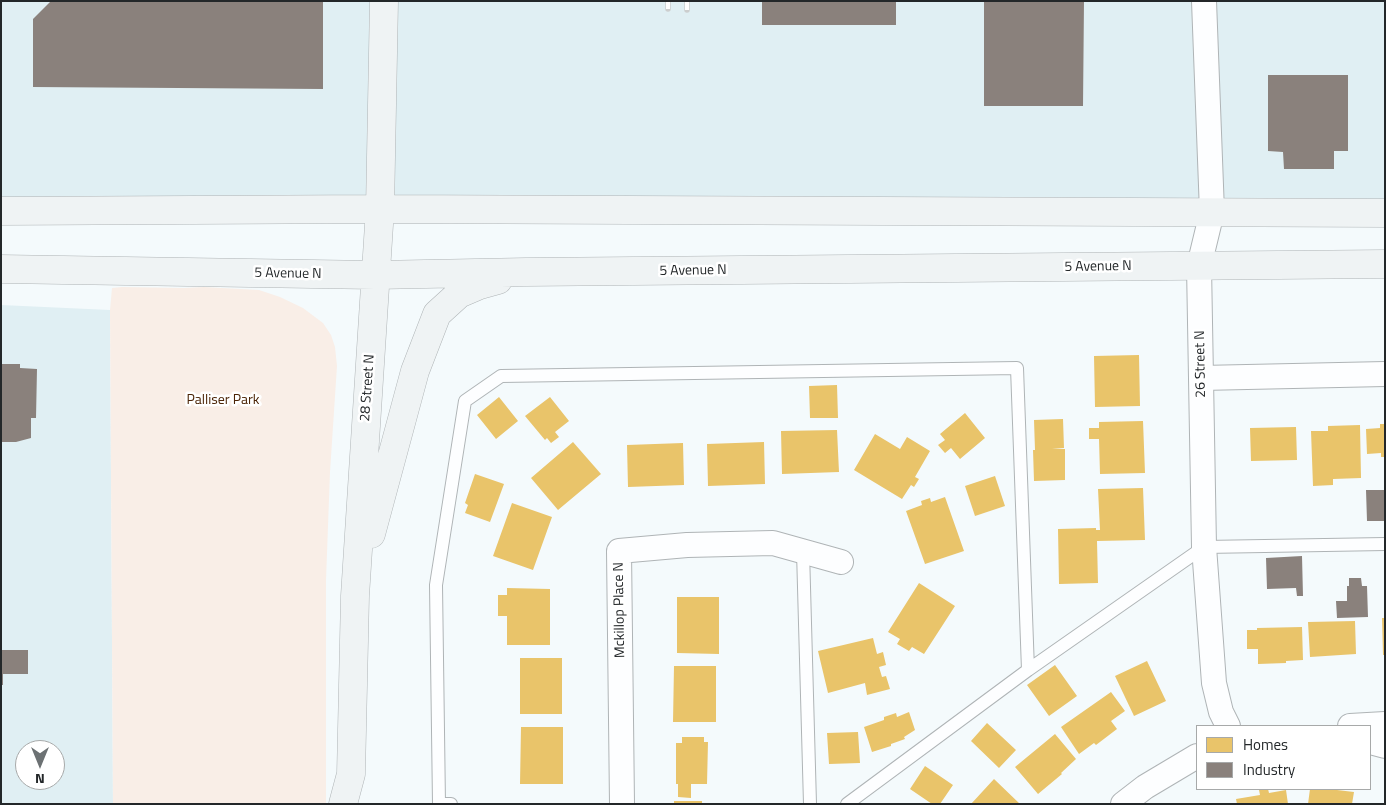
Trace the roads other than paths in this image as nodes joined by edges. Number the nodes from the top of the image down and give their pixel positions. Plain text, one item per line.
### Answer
1 (384, 1) edge
2 (1204, 1) edge
3 (380, 209) junction
4 (1, 211) edge
5 (1212, 212) junction
6 (1385, 213) edge
7 (1385, 264) edge
8 (1199, 266) junction
9 (1, 269) edge
10 (526, 272) junction
11 (375, 275) junction
12 (1385, 374) edge
13 (1201, 378) junction
14 (1385, 544) edge
15 (1204, 547) junction
16 (803, 551) junction
17 (841, 562) dead end
18 (355, 596) junction
19 (1028, 670) junction
20 (1385, 724) edge
21 (1228, 725) edge
22 (1368, 725) edge
23 (1371, 742) edge
24 (1385, 746) edge
25 (1196, 757) edge
26 (351, 774) junction
27 (343, 804) edge
28 (358, 804) edge
29 (451, 804) edge
30 (622, 804) edge
31 (810, 804) edge
32 (847, 804) edge
33 (1123, 804) edge

1 - 3 main road, 28 Street N
2 - 5 street, 26 Street N
3 - 4 main road
3 - 5 main road
3 - 11 main road, 28 Street N
5 - 6 main road
5 - 8 street, 26 Street N
7 - 8 main road, 5 Avenue N
8 - 10 main road, 5 Avenue N
8 - 13 street, 26 Street N
9 - 11 main road, 5 Avenue N
10 - 11 main road, 5 Avenue N
10 - 18 main road
11 - 18 main road, 28 Street N
12 - 13 street
13 - 15 street, 26 Street N
14 - 15 lane
15 - 19 lane
15 - 21 street, 26 Street N
16 - 17 street, Mckillop Place N
16 - 30 street, Mckillop Place N
16 - 31 lane
18 - 26 main road, 28 Street N
19 - 29 lane
19 - 32 lane
20 - 22 street
23 - 24 street
25 - 33 street
26 - 27 main road, 28 Street N
26 - 28 main road, 28 Street N

